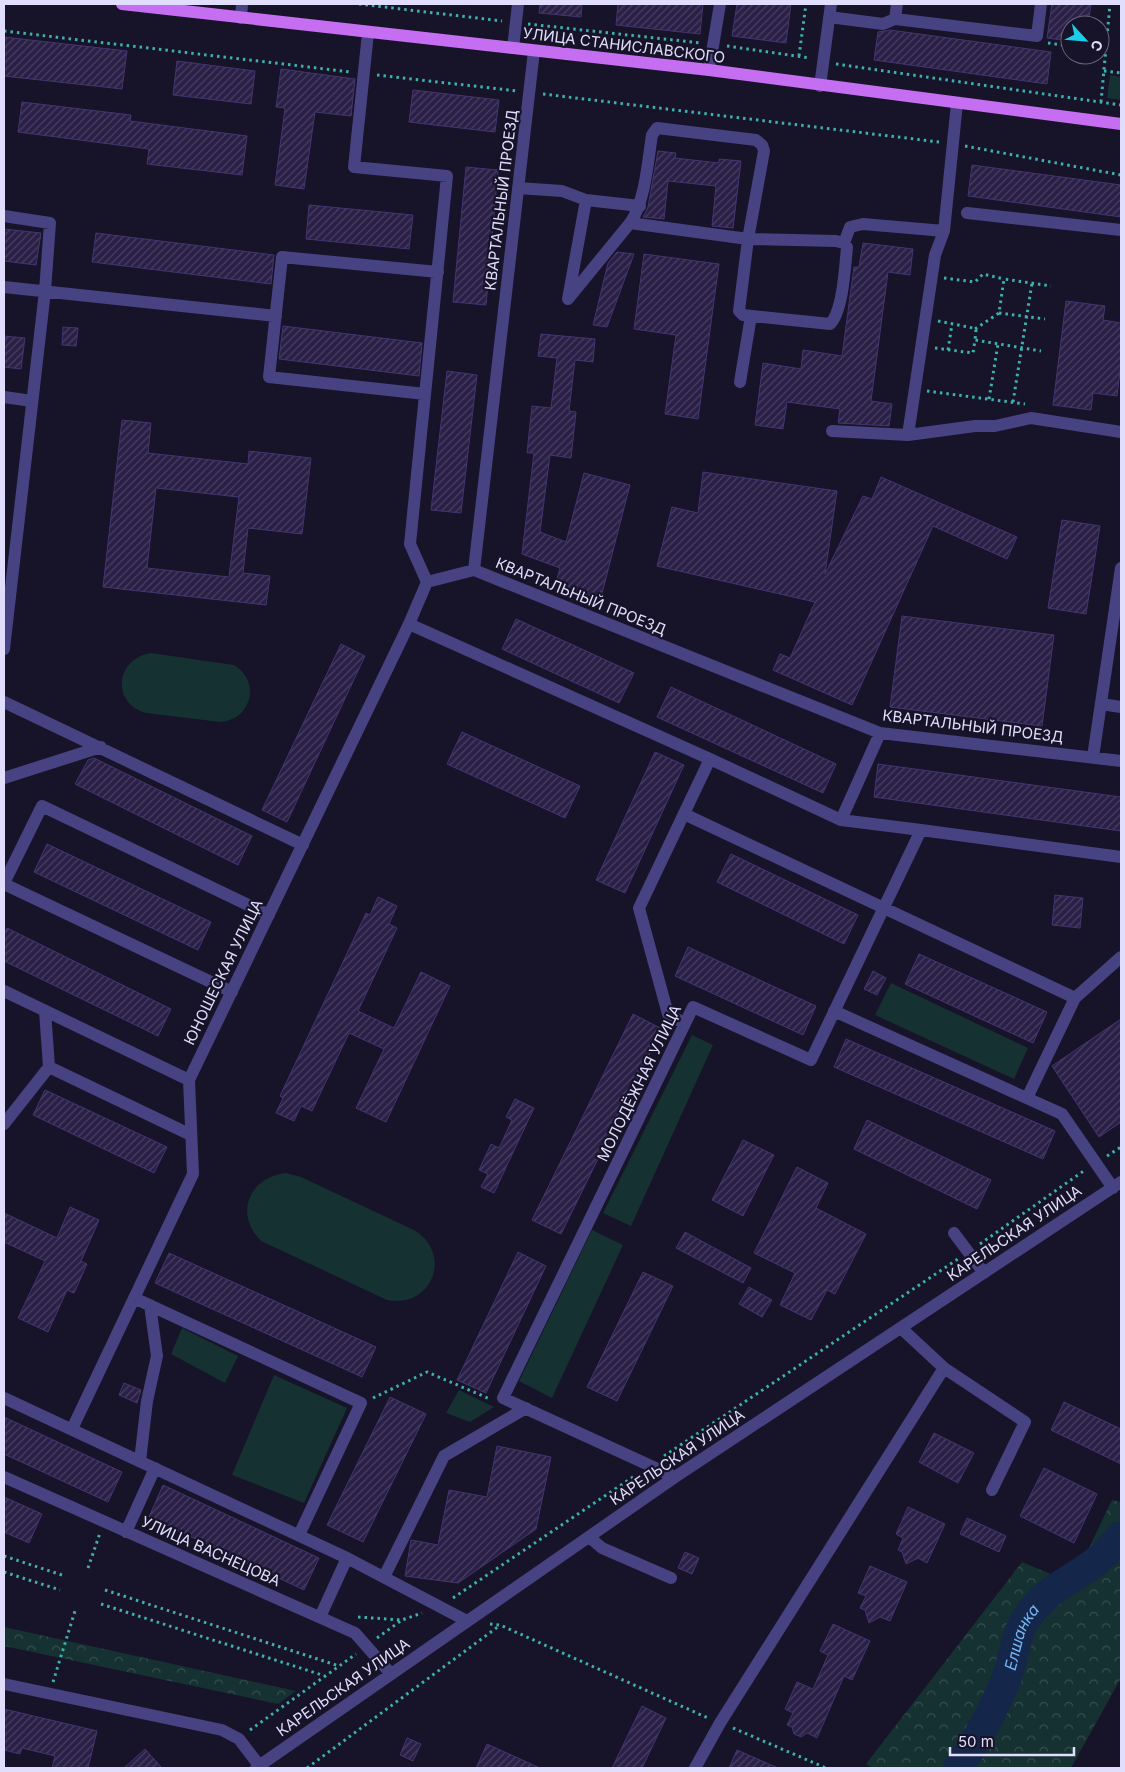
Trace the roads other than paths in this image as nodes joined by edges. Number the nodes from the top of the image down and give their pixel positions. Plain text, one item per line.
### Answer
1 (122, 4) edge
2 (242, 4) edge
3 (518, 4) edge
4 (720, 4) edge
5 (897, 4) edge
6 (1041, 4) edge
7 (830, 10) edge
8 (241, 18) junction
9 (895, 19) junction
10 (368, 32) junction
11 (513, 48) junction
12 (534, 51) junction
13 (709, 70) junction
14 (820, 86) junction
15 (957, 103) junction
16 (1121, 124) edge
17 (518, 188) junction
18 (586, 200) junction
19 (640, 206) junction
20 (967, 214) dead end
21 (4, 216) edge
22 (630, 223) junction
23 (1121, 230) edge
24 (944, 231) junction
25 (748, 239) junction
26 (844, 243) junction
27 (438, 272) junction
28 (4, 287) edge
29 (45, 292) junction
30 (276, 316) junction
31 (751, 316) junction
32 (740, 382) dead end
33 (425, 394) junction
34 (4, 398) edge
35 (32, 401) junction
36 (832, 431) dead end
37 (1121, 432) edge
38 (908, 435) junction
39 (9, 560) edge
40 (1121, 568) edge
41 (474, 570) junction
42 (427, 582) junction
43 (408, 624) junction
44 (4, 649) edge
45 (4, 702) edge
46 (1101, 704) junction
47 (1121, 707) edge
48 (880, 734) junction
49 (101, 747) junction
50 (1093, 757) junction
51 (710, 759) junction
52 (1121, 761) edge
53 (4, 778) edge
54 (684, 814) junction
55 (841, 820) junction
56 (921, 830) junction
57 (303, 845) junction
58 (1121, 857) edge
59 (4, 883) edge
60 (883, 909) junction
61 (269, 915) junction
62 (1121, 957) edge
63 (4, 991) edge
64 (232, 992) junction
65 (1075, 998) junction
66 (45, 1011) junction
67 (834, 1011) junction
68 (685, 1024) junction
69 (49, 1067) junction
70 (190, 1080) junction
71 (1027, 1098) junction
72 (4, 1124) edge
73 (191, 1135) junction
74 (1117, 1185) edge
75 (954, 1233) dead end
76 (984, 1273) junction
77 (134, 1298) junction
78 (150, 1305) junction
79 (901, 1328) junction
80 (944, 1368) junction
81 (4, 1398) edge
82 (526, 1408) junction
83 (72, 1429) junction
84 (140, 1461) junction
85 (154, 1468) junction
86 (4, 1477) edge
87 (675, 1477) junction
88 (992, 1490) dead end
89 (126, 1532) junction
90 (299, 1536) junction
91 (589, 1537) junction
92 (347, 1558) junction
93 (384, 1577) junction
94 (671, 1578) dead end
95 (320, 1617) junction
96 (467, 1621) junction
97 (391, 1674) junction
98 (4, 1684) edge
99 (259, 1767) edge
100 (695, 1768) edge

1 - 8 main road, УЛИЦА СТАНИСЛАВСКОГО
2 - 8 street
3 - 11 street
4 - 13 street
5 - 9 street
6 - 9 street
7 - 9 street
7 - 14 street
8 - 10 main road, УЛИЦА СТАНИСЛАВСКОГО
10 - 11 main road, УЛИЦА СТАНИСЛАВСКОГО
10 - 27 street
11 - 12 main road, УЛИЦА СТАНИСЛАВСКОГО
12 - 13 main road, УЛИЦА СТАНИСЛАВСКОГО
12 - 17 street, КВАРТАЛЬНЫЙ ПРОЕЗД
13 - 14 main road, УЛИЦА СТАНИСЛАВСКОГО
14 - 15 main road, УЛИЦА СТАНИСЛАВСКОГО
15 - 16 main road, УЛИЦА СТАНИСЛАВСКОГО
15 - 24 street
17 - 18 street
17 - 41 street, КВАРТАЛЬНЫЙ ПРОЕЗД
18 - 19 street
18 - 22 street
19 - 22 street
19 - 25 street
20 - 23 street
21 - 29 street
22 - 25 street
24 - 26 street
24 - 38 street
25 - 26 street
25 - 31 street
26 - 31 street
27 - 30 street
27 - 33 street
28 - 29 street
29 - 30 street
29 - 35 street
30 - 33 street
31 - 32 street
33 - 42 street
34 - 35 street
35 - 39 street
36 - 38 street
37 - 38 street
39 - 44 street
40 - 46 street
41 - 42 street
41 - 48 street, КВАРТАЛЬНЫЙ ПРОЕЗД
42 - 43 street, ЮНОШЕСКАЯ УЛИЦА
43 - 51 street
43 - 57 street, ЮНОШЕСКАЯ УЛИЦА
45 - 49 street
46 - 47 street
46 - 50 street
48 - 50 street, КВАРТАЛЬНЫЙ ПРОЕЗД
48 - 55 street
49 - 53 street
49 - 57 street
50 - 52 street, КВАРТАЛЬНЫЙ ПРОЕЗД
51 - 54 street
51 - 55 street
54 - 60 street
54 - 68 street
55 - 56 street
56 - 58 street
56 - 60 street, МОЛОДЁЖНАЯ УЛИЦА
57 - 61 street, ЮНОШЕСКАЯ УЛИЦА
59 - 61 street
59 - 64 street
60 - 65 street
60 - 67 street, МОЛОДЁЖНАЯ УЛИЦА
61 - 64 street, ЮНОШЕСКАЯ УЛИЦА
62 - 65 street
63 - 66 street
64 - 70 street, ЮНОШЕСКАЯ УЛИЦА
65 - 71 street
66 - 69 street
66 - 70 street
67 - 68 street, МОЛОДЁЖНАЯ УЛИЦА
67 - 71 street
68 - 82 street, МОЛОДЁЖНАЯ УЛИЦА
69 - 72 street
69 - 73 street
70 - 73 street, ЮНОШЕСКАЯ УЛИЦА
71 - 74 street
73 - 77 street, ЮНОШЕСКАЯ УЛИЦА
74 - 76 street, КАРЕЛЬСКАЯ УЛИЦА
75 - 76 street
76 - 79 street, КАРЕЛЬСКАЯ УЛИЦА
77 - 78 street
77 - 83 street, ЮНОШЕСКАЯ УЛИЦА
78 - 84 street
78 - 90 street
79 - 80 street
79 - 87 street, КАРЕЛЬСКАЯ УЛИЦА
80 - 88 street
80 - 100 street
81 - 83 street
82 - 87 street
82 - 93 street
83 - 84 street
84 - 85 street
85 - 89 street
85 - 90 street
86 - 89 street, УЛИЦА ВАСНЕЦОВА
87 - 91 street, КАРЕЛЬСКАЯ УЛИЦА
89 - 95 street, УЛИЦА ВАСНЕЦОВА
90 - 92 street
91 - 94 street
91 - 96 street, КАРЕЛЬСКАЯ УЛИЦА
92 - 93 street
92 - 95 street
93 - 96 street
95 - 97 street, УЛИЦА ВАСНЕЦОВА
96 - 97 street, КАРЕЛЬСКАЯ УЛИЦА
97 - 99 street, КАРЕЛЬСКАЯ УЛИЦА
98 - 99 street

